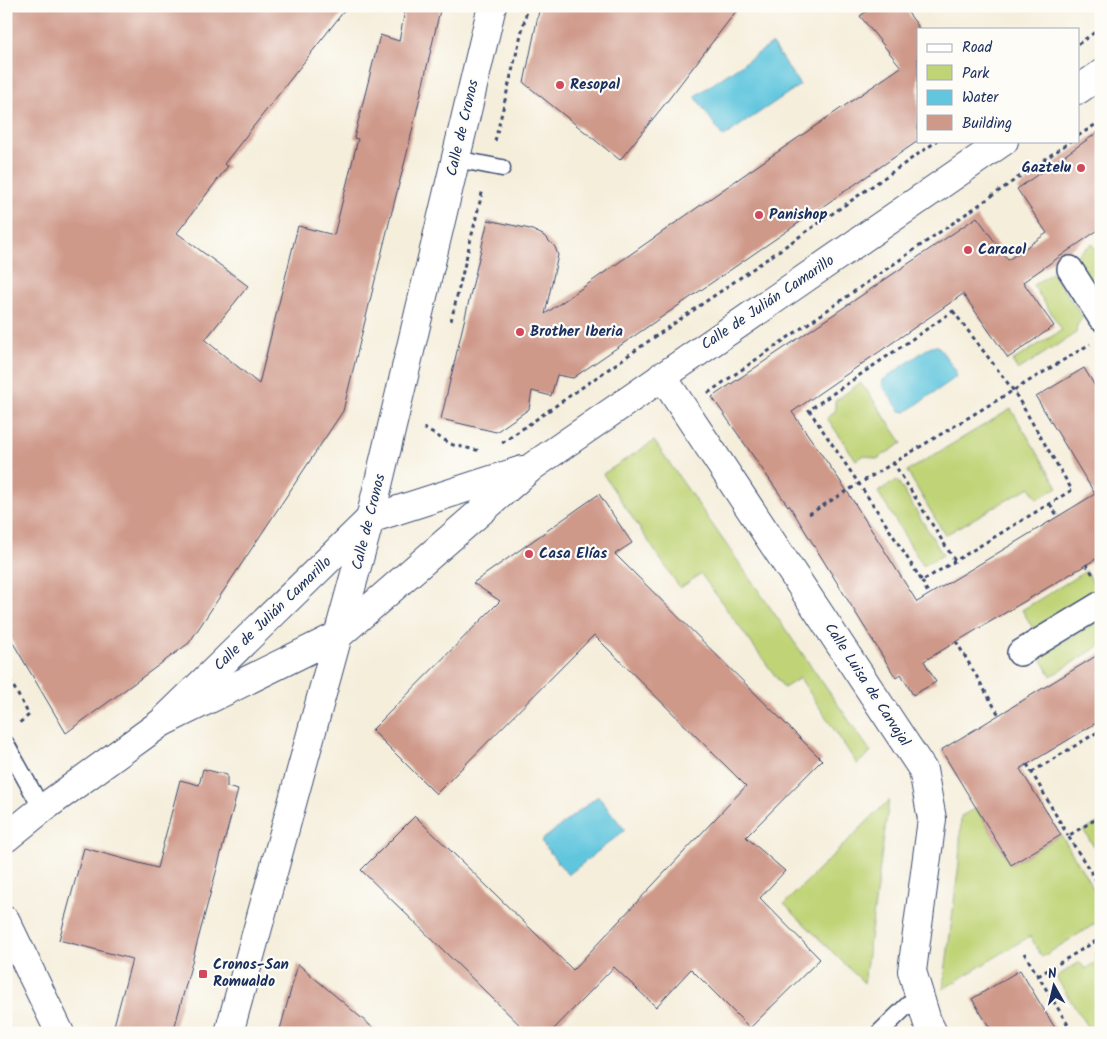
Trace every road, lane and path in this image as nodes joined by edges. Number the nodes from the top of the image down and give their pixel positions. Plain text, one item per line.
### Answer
1 (492, 6) edge
2 (528, 6) edge
3 (1101, 28) edge
4 (1080, 43) edge
5 (1101, 74) edge
6 (1080, 89) edge
7 (1101, 121) edge
8 (1080, 135) edge
9 (936, 142) edge
10 (1003, 142) edge
11 (1070, 142) edge
12 (456, 159) junction
13 (496, 167) junction
14 (1070, 269) dead end
15 (1101, 318) edge
16 (450, 326) dead end
17 (1093, 342) dead end
18 (662, 376) junction
19 (1013, 390) junction
20 (707, 398) dead end
21 (427, 420) dead end
22 (496, 446) dead end
23 (488, 452) dead end
24 (893, 462) junction
25 (533, 466) junction
26 (859, 483) junction
27 (1050, 504) junction
28 (808, 514) dead end
29 (1058, 517) dead end
30 (370, 519) junction
31 (955, 561) junction
32 (922, 581) junction
33 (929, 595) dead end
34 (1101, 604) edge
35 (339, 635) junction
36 (956, 641) dead end
37 (1020, 653) dead end
38 (6, 672) edge
39 (999, 714) dead end
40 (161, 723) junction
41 (14, 727) dead end
42 (1101, 730) edge
43 (6, 744) edge
44 (1028, 764) dead end
45 (1032, 772) junction
46 (42, 810) junction
47 (1101, 816) edge
48 (1068, 836) junction
49 (6, 838) edge
50 (1101, 888) edge
51 (6, 921) edge
52 (1101, 938) edge
53 (1024, 952) dead end
54 (1038, 976) junction
55 (919, 994) junction
56 (60, 1033) edge
57 (229, 1033) edge
58 (879, 1033) edge
59 (933, 1033) edge
60 (1073, 1033) edge

1 - 12 street, Calle de Cronos
2 - 13 path
3 - 4 path
5 - 6 street
7 - 8 path
9 - 22 path
10 - 18 street, Calle de Julián Camarillo
11 - 20 path
12 - 13 lane
12 - 30 street, Calle de Cronos
13 - 16 path
14 - 15 street
17 - 19 path
18 - 25 street, Calle de Julián Camarillo
18 - 55 street, Calle Luisa de Carvajal
19 - 24 path
19 - 26 path
19 - 27 path
21 - 23 path
24 - 26 path
24 - 31 path
25 - 30 street, Calle de Julián Camarillo
25 - 35 street, Calle de Julián Camarillo
26 - 28 path
26 - 32 path
27 - 29 path
27 - 31 path
30 - 35 street, Calle de Cronos
30 - 40 street, Calle de Julián Camarillo
31 - 32 path
32 - 33 path
34 - 37 street
35 - 40 street, Calle de Julián Camarillo
35 - 57 street, Calle de Cronos
36 - 39 path
38 - 41 path
40 - 46 street, Calle de Julián Camarillo
42 - 45 path
43 - 46 lane
44 - 45 path
45 - 48 path
46 - 49 street, Calle de Julián Camarillo
47 - 48 path
48 - 50 path
51 - 56 street
52 - 54 path
53 - 54 path
54 - 60 path
55 - 58 lane
55 - 59 street, Calle Luisa de Carvajal

